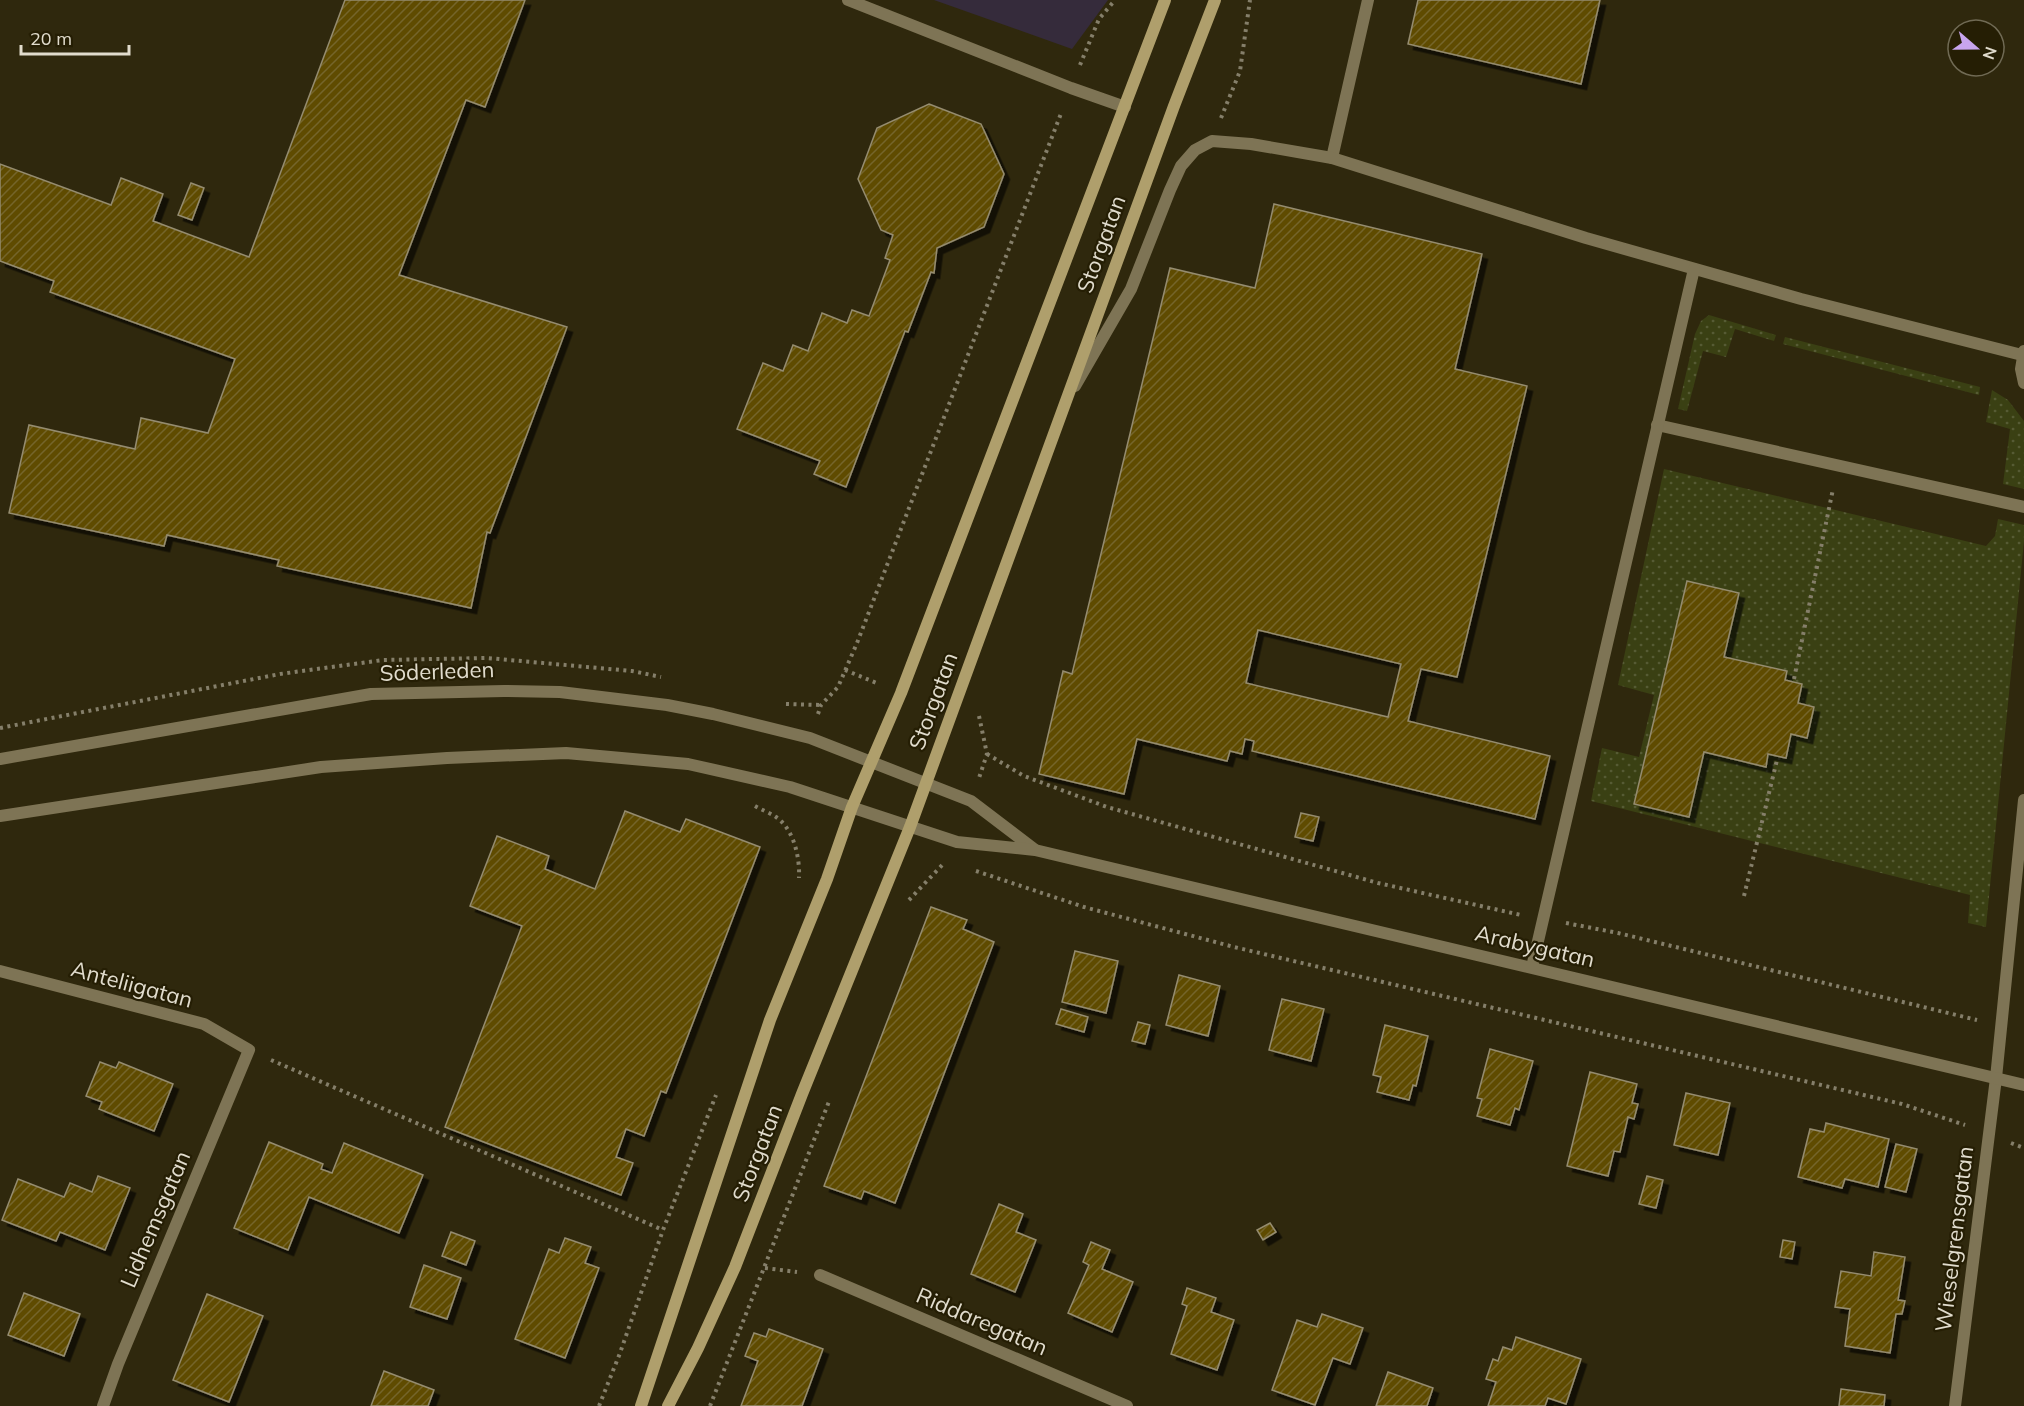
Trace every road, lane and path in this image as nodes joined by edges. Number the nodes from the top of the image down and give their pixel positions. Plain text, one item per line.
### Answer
1 (848, 0) edge
2 (1115, 0) edge
3 (1166, 0) edge
4 (1215, 0) edge
5 (1250, 0) edge
6 (1368, 0) edge
7 (1071, 88) junction
8 (1125, 107) junction
9 (1212, 141) junction
10 (1332, 158) junction
11 (1694, 269) junction
12 (2023, 353) edge
13 (2024, 383) edge
14 (1066, 402) junction
15 (1657, 425) junction
16 (1838, 465) junction
17 (2024, 507) edge
18 (1794, 679) dead end
19 (821, 705) dead end
20 (980, 710) dead end
21 (987, 754) junction
22 (0, 759) edge
23 (1777, 760) dead end
24 (871, 763) junction
25 (926, 782) junction
26 (2024, 800) edge
27 (971, 801) junction
28 (750, 804) dead end
29 (852, 807) junction
30 (0, 816) edge
31 (910, 826) junction
32 (957, 842) junction
33 (1035, 850) junction
34 (969, 868) dead end
35 (799, 885) dead end
36 (1744, 896) dead end
37 (904, 905) dead end
38 (1543, 919) junction
39 (1532, 967) junction
40 (0, 971) edge
41 (2000, 1025) junction
42 (249, 1050) junction
43 (1996, 1078) junction
44 (720, 1085) dead end
45 (2024, 1085) edge
46 (834, 1089) dead end
47 (1989, 1135) junction
48 (2024, 1148) edge
49 (663, 1230) junction
50 (765, 1268) junction
51 (820, 1275) joint
52 (103, 1406) edge
53 (599, 1406) edge
54 (641, 1406) edge
55 (668, 1406) edge
56 (710, 1406) edge
57 (1127, 1406) edge
58 (1955, 1406) edge

1 - 7 street
2 - 7 path
3 - 8 main road, Storgatan
4 - 14 main road, Storgatan
5 - 9 path
6 - 10 street
7 - 8 street
7 - 19 path
8 - 24 main road, Storgatan
9 - 10 street
9 - 14 street
10 - 11 street
11 - 12 street
11 - 15 street
12 - 13 street
14 - 25 main road, Storgatan
15 - 16 street
15 - 38 street
16 - 17 street
16 - 18 path
20 - 21 path
21 - 27 path
21 - 38 path
22 - 24 street, Söderleden
23 - 36 path
24 - 25 street, Arabygatan
24 - 29 main road, Storgatan
25 - 27 street, Arabygatan
25 - 31 main road, Storgatan
26 - 41 street, Wieselgrensgatan
27 - 33 street, Arabygatan
28 - 35 path
29 - 30 street
29 - 31 street, Arabygatan
29 - 54 main road, Storgatan
31 - 32 street, Arabygatan
31 - 55 main road, Storgatan
32 - 33 street, Arabygatan
32 - 37 path
33 - 39 street, Arabygatan
34 - 47 path
38 - 39 street
38 - 41 path
39 - 43 street, Arabygatan
40 - 42 street, Anteliigatan
41 - 43 street, Wieselgrensgatan
42 - 49 path
42 - 52 street, Lidhemsgatan
43 - 45 street, Arabygatan
43 - 47 street, Wieselgrensgatan
44 - 49 path
46 - 50 path
47 - 48 path
47 - 58 street, Wieselgrensgatan
49 - 53 path
50 - 51 path
50 - 56 path
51 - 57 street, Riddaregatan

